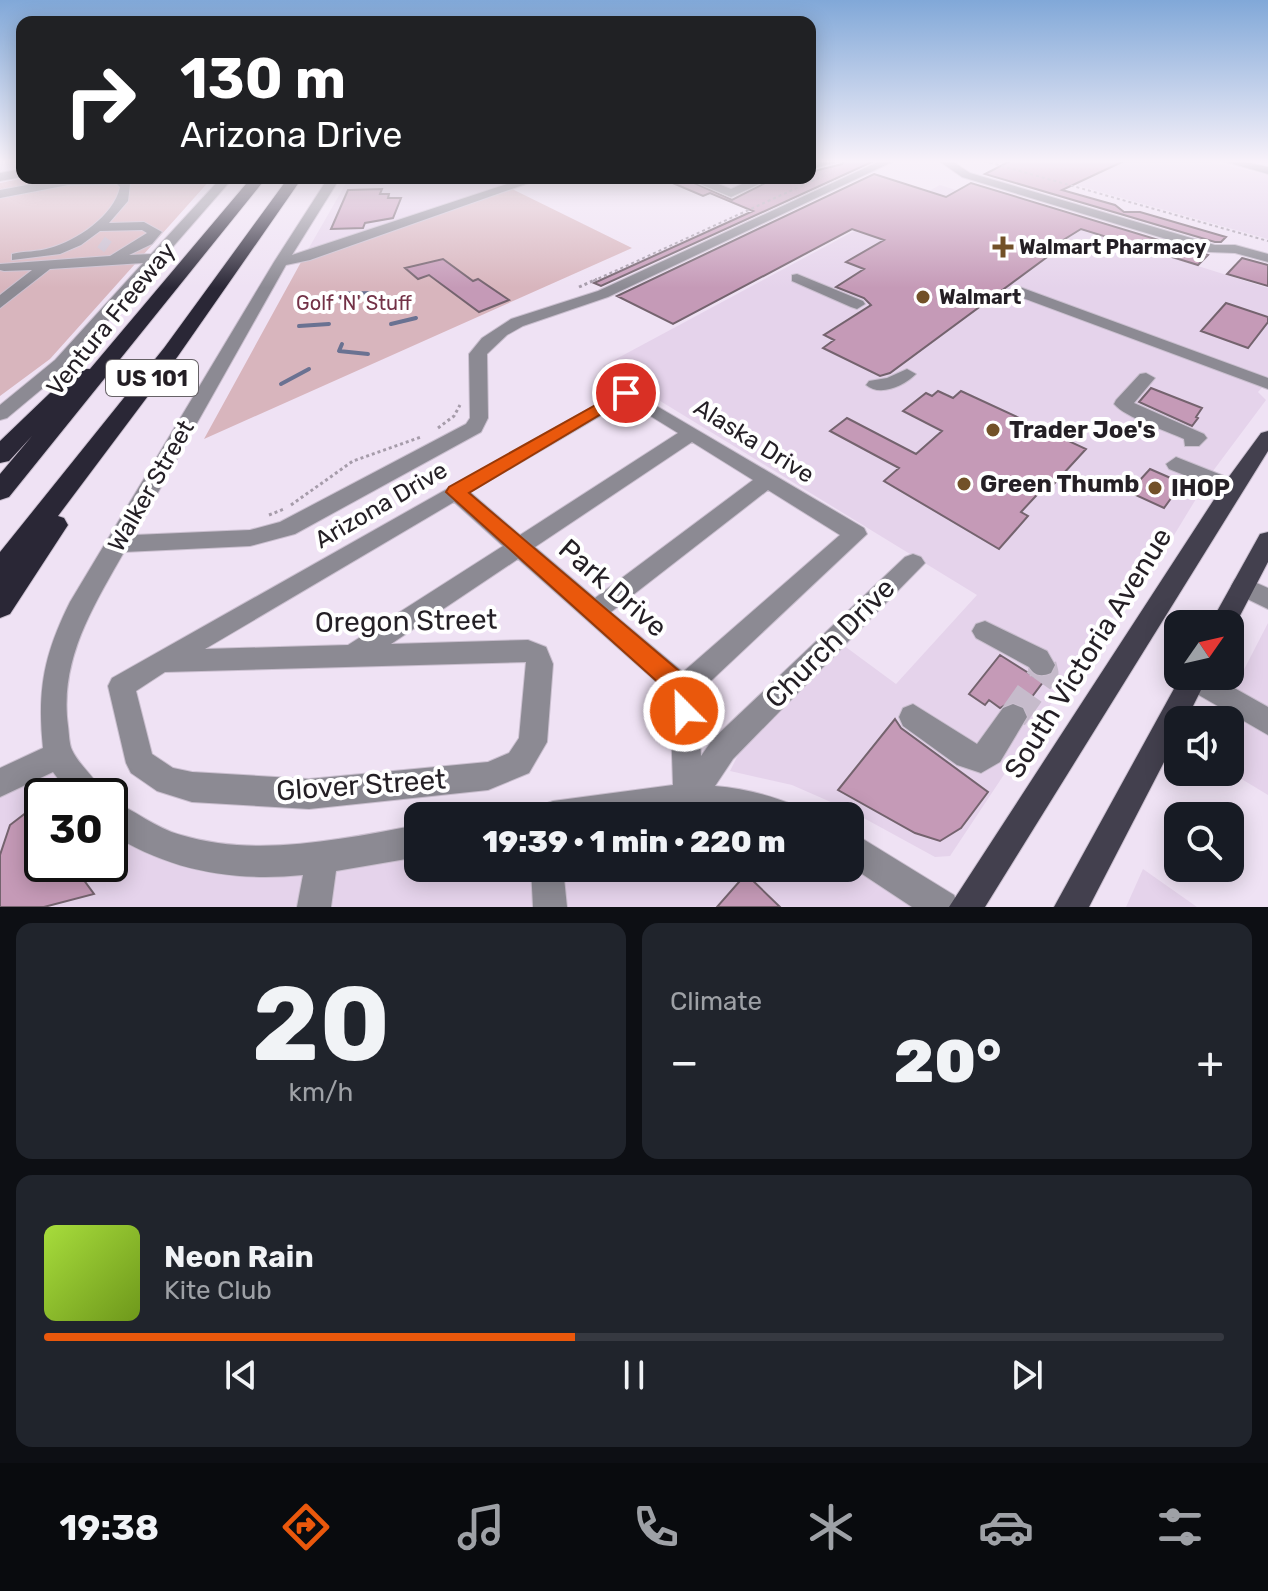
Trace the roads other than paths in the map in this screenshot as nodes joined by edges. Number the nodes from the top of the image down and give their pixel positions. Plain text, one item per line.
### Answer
1 (120, 203) edge
2 (205, 203) edge
3 (238, 203) edge
4 (277, 203) edge
5 (318, 203) edge
6 (463, 203) edge
7 (797, 203) edge
8 (1061, 203) edge
9 (97, 227) junction
10 (80, 241) junction
11 (107, 250) junction
12 (156, 258) junction
13 (1268, 258) edge
14 (281, 262) junction
15 (44, 267) junction
16 (2, 268) edge
17 (797, 278) dead end
18 (1017, 291) dead end
19 (0, 303) edge
20 (857, 304) dead end
21 (134, 332) junction
22 (171, 352) junction
23 (907, 374) dead end
24 (1146, 378) dead end
25 (1268, 384) edge
26 (875, 385) dead end
27 (626, 393) joint
28 (0, 414) edge
29 (692, 433) junction
30 (1268, 437) edge
31 (1194, 440) dead end
32 (0, 455) edge
33 (1176, 464) dead end
34 (767, 480) junction
35 (1232, 487) junction
36 (0, 491) edge
37 (456, 492) junction
38 (1268, 540) edge
39 (118, 544) junction
40 (519, 547) junction
41 (913, 563) dead end
42 (0, 572) edge
43 (1243, 586) junction
44 (1268, 599) edge
45 (0, 606) edge
46 (1230, 610) edge
47 (595, 611) junction
48 (985, 631) dead end
49 (355, 654) junction
50 (161, 661) junction
51 (1042, 665) dead end
52 (683, 689) junction
53 (1188, 690) edge
54 (1214, 690) edge
55 (913, 717) dead end
56 (1013, 717) tunnel mouth
57 (1268, 722) edge
58 (58, 755) junction
59 (519, 763) joint
60 (75, 778) edge
61 (0, 783) edge
62 (689, 800) junction
63 (642, 802) edge
64 (712, 802) edge
65 (128, 828) edge
66 (404, 843) edge
67 (864, 856) edge
68 (322, 858) junction
69 (548, 882) edge
70 (314, 907) edge
71 (550, 907) edge
72 (942, 907) edge
73 (966, 907) edge
74 (1071, 907) edge

1 - 9 street
2 - 12 street
3 - 21 highway, Ventura Freeway / US 101
4 - 22 highway, US 101
5 - 14 street, Walker Street
6 - 14 street
7 - 39 street
8 - 13 street
9 - 10 street
9 - 11 street
10 - 11 street
10 - 16 street
11 - 12 street
11 - 15 street
12 - 28 street
14 - 39 street, Walker Street
15 - 16 street
15 - 19 street
17 - 20 street
18 - 25 street
21 - 32 highway
21 - 36 highway, Ventura Freeway / US 101
22 - 42 highway, US 101
22 - 45 highway
23 - 26 street
24 - 31 street
27 - 29 street, Alaska Drive
27 - 37 street, Arizona Drive
29 - 34 street, Alaska Drive
29 - 40 street
30 - 35 main road, South Victoria Avenue
33 - 35 street
34 - 47 street
34 - 52 street, Alaska Drive
35 - 73 main road, South Victoria Avenue
37 - 40 street, Park Drive
37 - 50 street, Arizona Drive
38 - 43 main road
39 - 58 street, Walker Street
40 - 47 street, Park Drive
40 - 49 street
41 - 62 street, Church Drive
43 - 44 street
43 - 46 main road
47 - 52 street, Park Drive
48 - 51 street
49 - 50 street, Oregon Street
49 - 59 street, Oregon Street
50 - 59 street, Glover Street
52 - 62 street
53 - 74 main road
54 - 57 street
55 - 56 street
58 - 60 street
58 - 61 street
62 - 63 street
62 - 64 street
65 - 68 street
66 - 68 street
67 - 72 street
68 - 70 street
69 - 71 street

